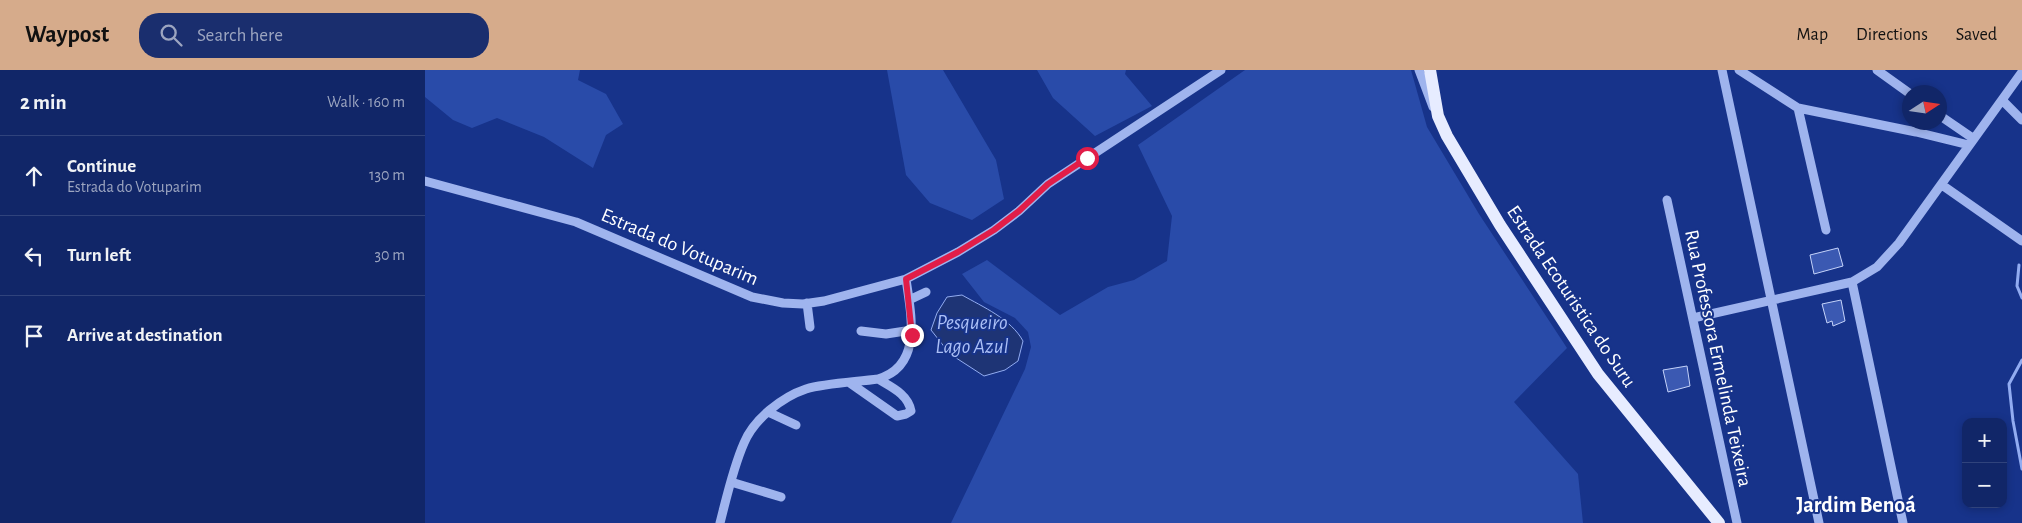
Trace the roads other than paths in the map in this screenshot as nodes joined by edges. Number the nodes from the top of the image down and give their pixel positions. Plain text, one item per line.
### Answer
1 (1221, 70) edge
2 (1419, 70) edge
3 (1431, 70) edge
4 (1722, 70) edge
5 (1739, 70) edge
6 (1877, 70) edge
7 (2022, 72) edge
8 (1902, 88) edge
9 (2003, 101) junction
10 (1798, 108) junction
11 (1438, 116) junction
12 (2022, 120) edge
13 (1947, 122) edge
14 (1972, 142) junction
15 (425, 181) edge
16 (1942, 185) junction
17 (1667, 200) dead end
18 (1826, 230) dead end
19 (2022, 241) edge
20 (906, 279) junction
21 (1852, 282) junction
22 (926, 292) dead end
23 (909, 300) junction
24 (1771, 300) junction
25 (807, 304) junction
26 (1693, 318) junction
27 (810, 328) dead end
28 (912, 330) junction
29 (861, 331) dead end
30 (878, 378) junction
31 (849, 383) junction
32 (769, 412) junction
33 (796, 425) dead end
34 (731, 482) junction
35 (781, 497) dead end
36 (720, 523) edge
37 (1719, 523) edge
38 (1737, 523) edge
39 (1819, 523) edge
40 (1903, 523) edge

1 - 20 street, Estrada do Votuparim
2 - 11 street
3 - 11 main road, Estrada Ecoturistica do Suru
4 - 24 street
5 - 10 street
6 - 8 street
7 - 9 street
9 - 12 street
9 - 14 street
10 - 14 street
10 - 18 street
11 - 37 main road, Estrada Ecoturistica do Suru
13 - 14 street
14 - 16 street
15 - 25 street, Estrada do Votuparim
16 - 19 street
16 - 21 street
17 - 26 street, Rua Professora Ermelinda Teixeira
20 - 23 street
20 - 25 street, Estrada do Votuparim
21 - 24 street
21 - 40 street
22 - 23 street
23 - 28 street
24 - 26 street
24 - 39 street
25 - 27 street
26 - 38 street, Rua Professora Ermelinda Teixeira
28 - 29 street
28 - 30 street
30 - 31 street
30 - 31 street
31 - 32 street
32 - 33 street
32 - 34 street
34 - 35 street
34 - 36 street

